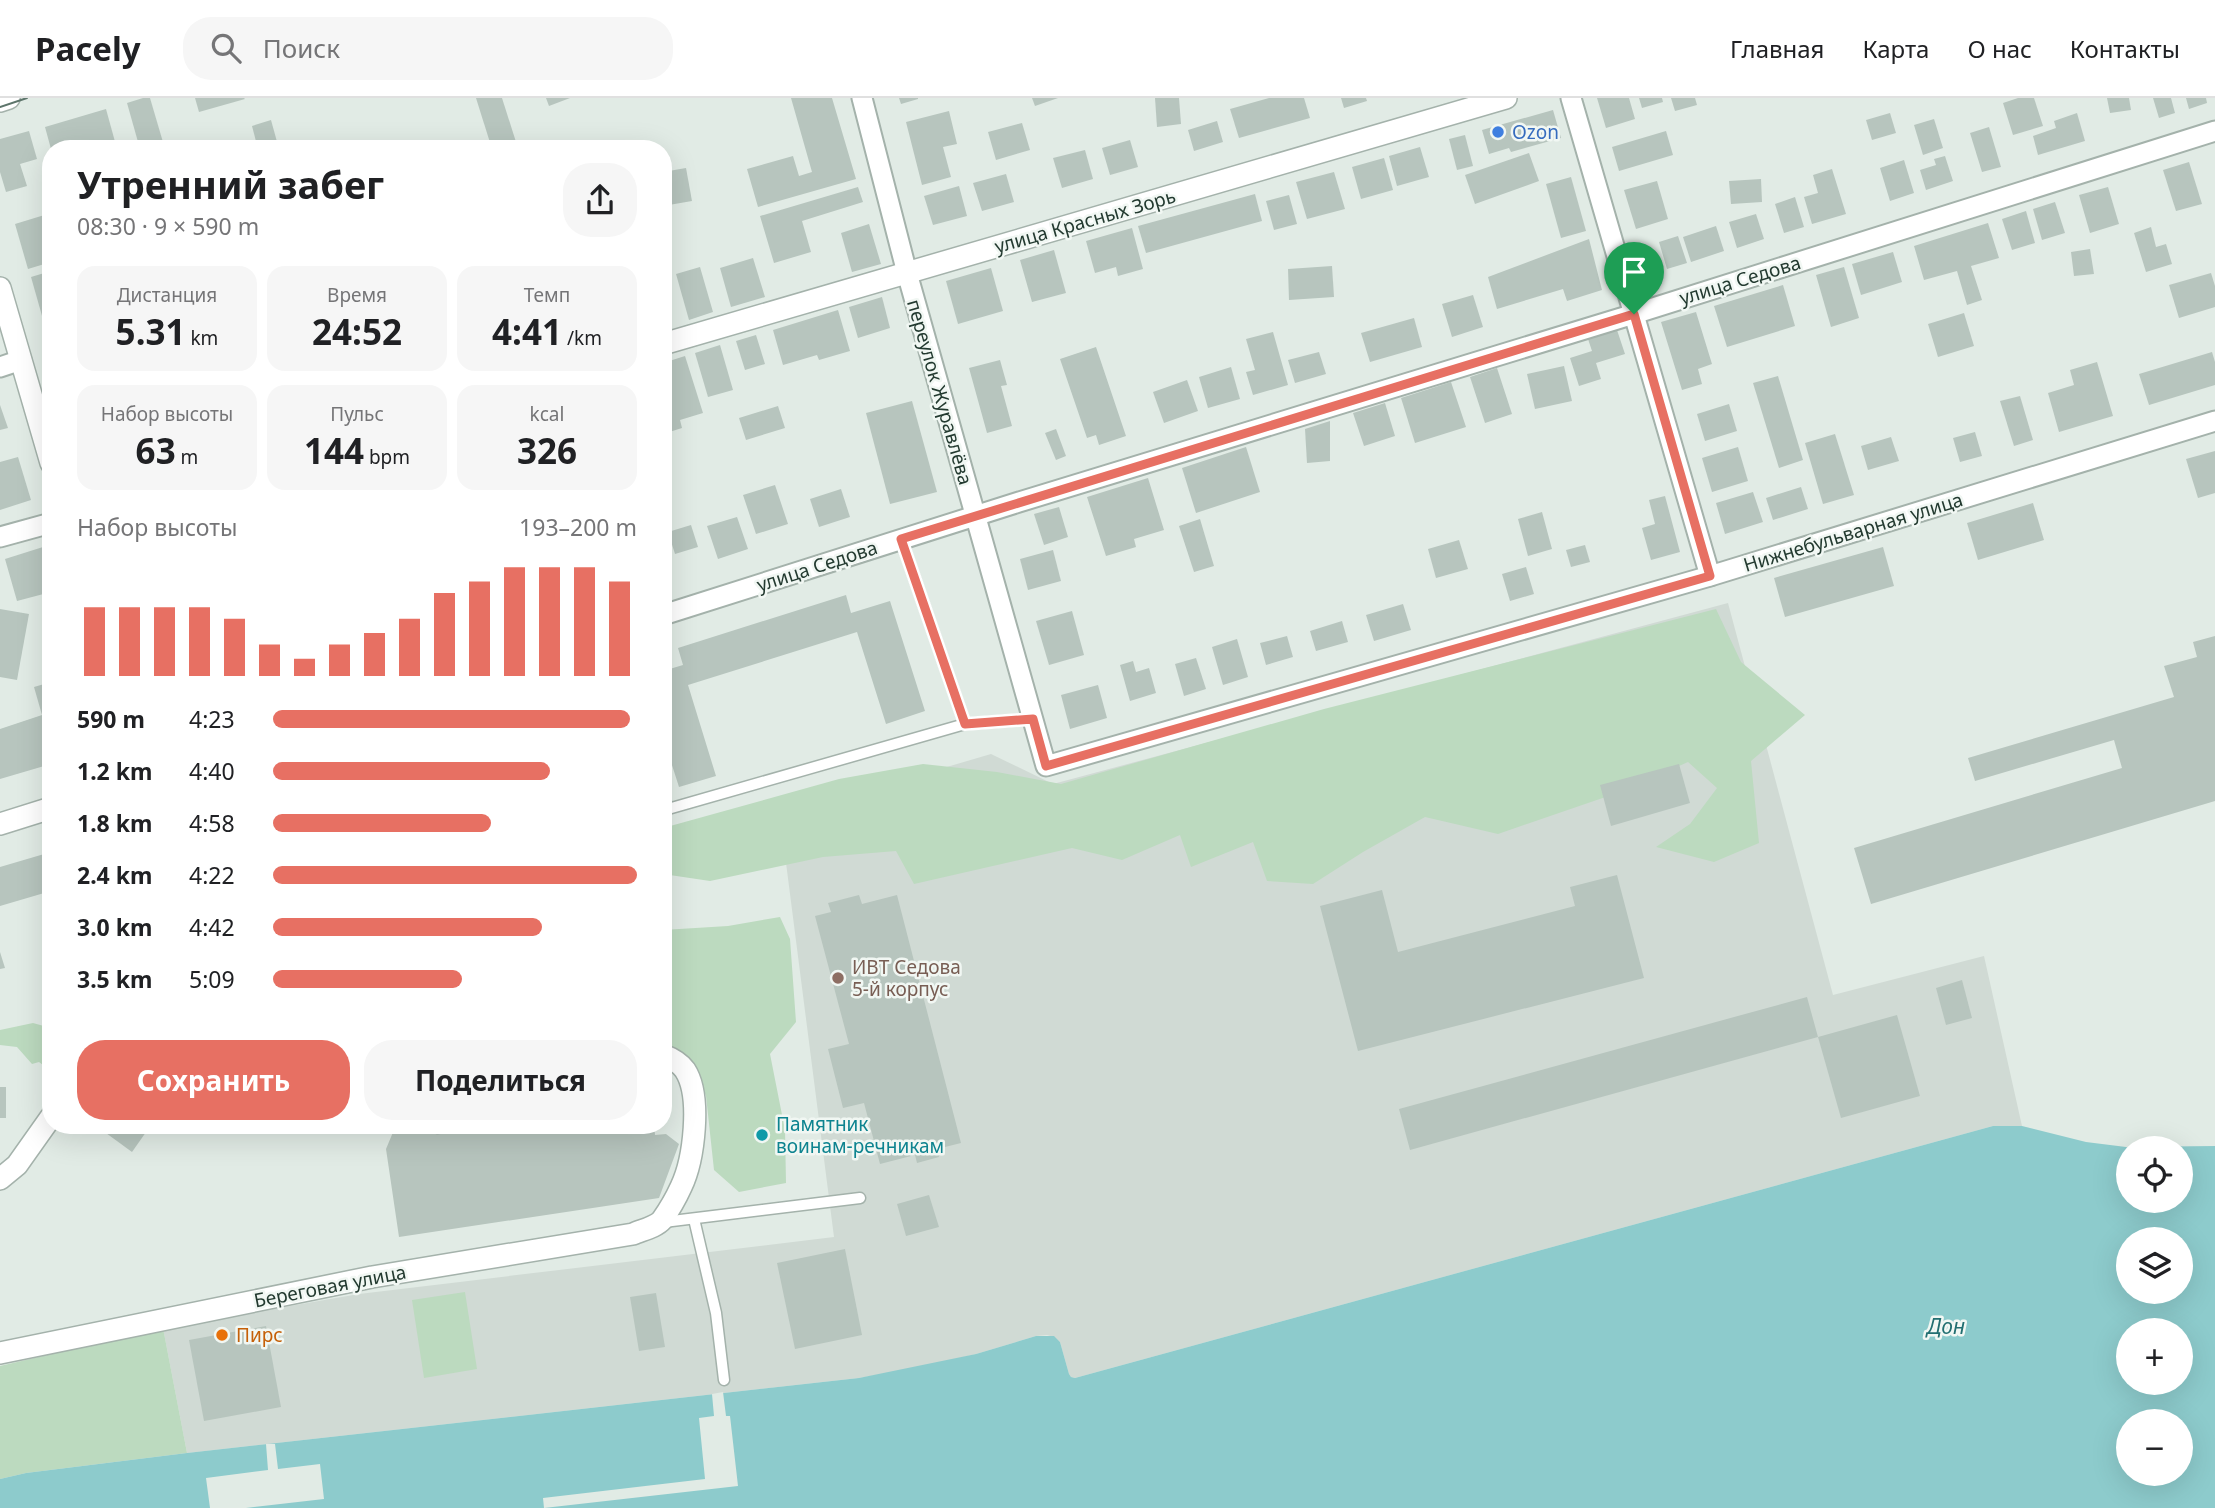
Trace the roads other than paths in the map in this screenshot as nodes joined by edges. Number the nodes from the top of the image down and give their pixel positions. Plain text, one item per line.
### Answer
1 (9, 98) edge
2 (862, 98) edge
3 (1506, 98) edge
4 (1571, 98) edge
5 (0, 101) edge
6 (2215, 131) edge
7 (907, 273) junction
8 (0, 288) edge
9 (1634, 314) junction
10 (672, 341) edge
11 (21, 360) junction
12 (0, 367) edge
13 (2215, 421) edge
14 (42, 432) edge
15 (975, 516) junction
16 (42, 525) edge
17 (0, 537) edge
18 (901, 539) junction
19 (1710, 576) junction
20 (672, 612) edge
21 (1033, 719) junction
22 (965, 724) junction
23 (1046, 766) joint
24 (672, 808) edge
25 (42, 811) edge
26 (0, 824) edge
27 (672, 1060) edge
28 (42, 1130) edge
29 (0, 1179) edge
30 (860, 1199) dead end
31 (694, 1219) junction
32 (660, 1222) junction
33 (0, 1353) edge
34 (724, 1380) dead end

1 - 5 street
2 - 7 street, переулок Журавлёва
3 - 7 street, улица Красных Зорь
4 - 9 street
6 - 9 street, улица Седова
7 - 10 street, улица Красных Зорь
7 - 15 street, переулок Журавлёва
8 - 11 street
9 - 15 street, улица Седова
9 - 19 street
11 - 12 street
11 - 14 street
13 - 19 street, Нижнебульварная улица
15 - 18 street, улица Седова
15 - 21 street, переулок Журавлёва
16 - 17 street
18 - 20 street, улица Седова
18 - 22 lane
19 - 23 street, Нижнебульварная улица
21 - 22 lane
21 - 23 street, переулок Журавлёва
22 - 24 lane
25 - 26 street
27 - 32 street
28 - 29 street
30 - 31 lane
31 - 32 lane
31 - 34 lane
32 - 33 street, Береговая улица

